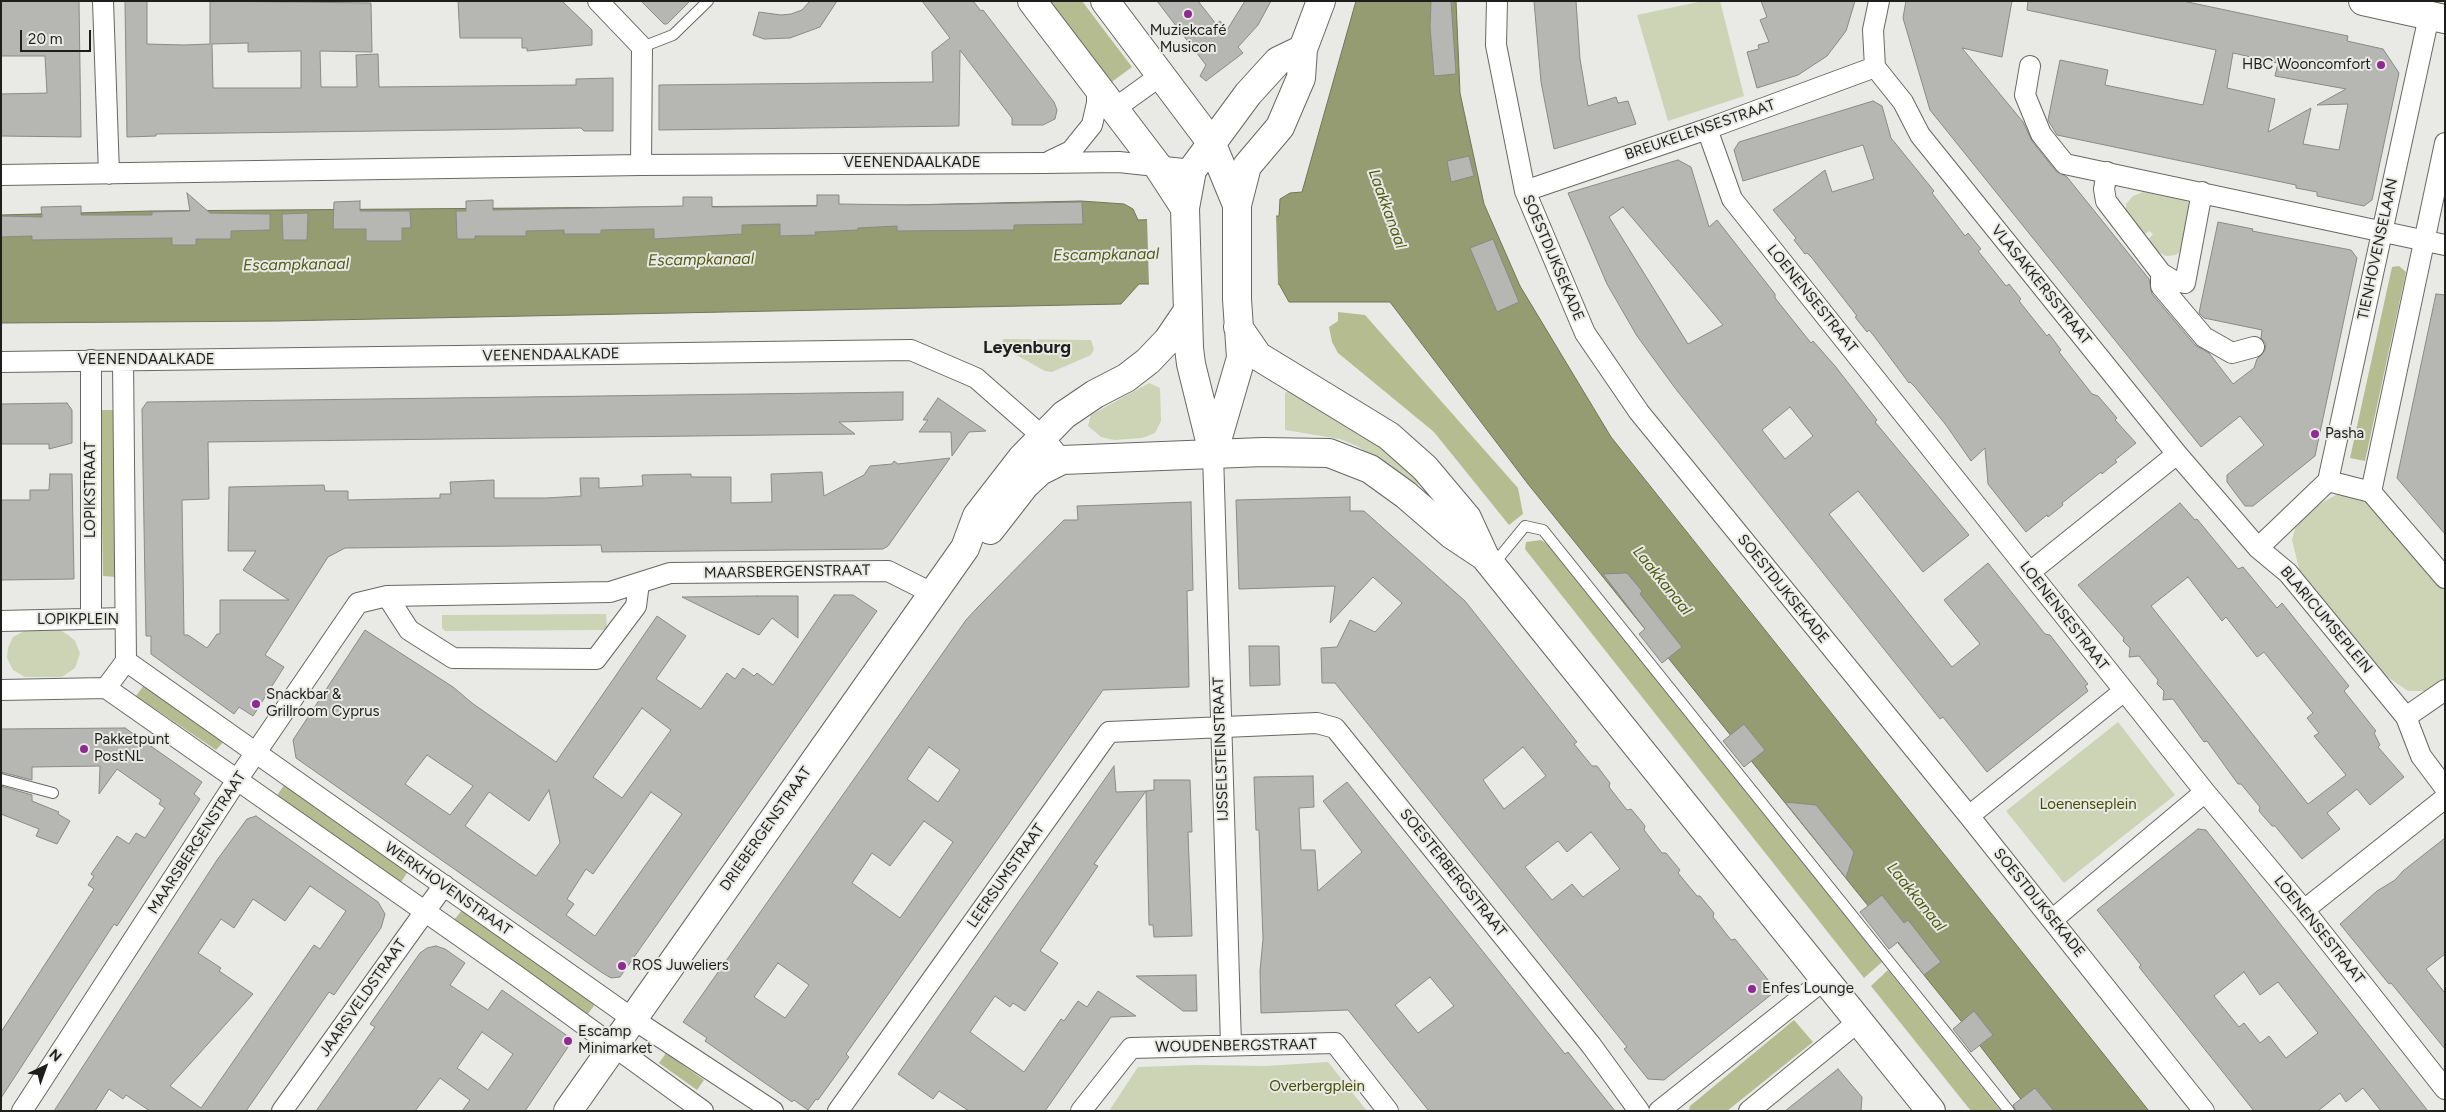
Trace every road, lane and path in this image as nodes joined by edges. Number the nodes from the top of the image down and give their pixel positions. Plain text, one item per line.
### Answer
1 (103, 1) edge
2 (598, 1) edge
3 (708, 1) edge
4 (1032, 1) edge
5 (1105, 1) edge
6 (1321, 1) edge
7 (1497, 1) edge
8 (1879, 1) edge
9 (2363, 1) edge
10 (2437, 18) edge
11 (642, 47) junction
12 (1303, 49) junction
13 (2030, 66) dead end
14 (1875, 67) junction
15 (1160, 76) junction
16 (1092, 80) junction
17 (1114, 109) junction
18 (1707, 129) junction
19 (1211, 142) junction
20 (2445, 143) edge
21 (1043, 163) junction
22 (641, 165) junction
23 (1157, 165) junction
24 (1192, 170) junction
25 (2107, 172) junction
26 (109, 174) junction
27 (1, 176) edge
28 (1525, 190) junction
29 (2202, 192) junction
30 (1237, 209) junction
31 (1185, 212) junction
32 (2382, 231) junction
33 (2424, 241) junction
34 (2445, 245) edge
35 (2161, 273) junction
36 (1187, 306) junction
37 (1238, 327) junction
38 (2254, 347) dead end
39 (91, 360) junction
40 (123, 360) junction
41 (1, 362) edge
42 (1042, 436) junction
43 (1213, 454) junction
44 (2177, 454) junction
45 (1062, 460) junction
46 (2328, 481) junction
47 (2371, 492) junction
48 (965, 548) junction
49 (2258, 548) junction
50 (1488, 561) junction
51 (2030, 572) junction
52 (2445, 578) edge
53 (639, 583) junction
54 (932, 593) junction
55 (387, 596) junction
56 (126, 618) junction
57 (91, 619) junction
58 (1, 621) edge
59 (126, 661) junction
60 (106, 688) junction
61 (1, 690) edge
62 (2445, 690) edge
63 (2124, 691) junction
64 (2406, 717) junction
65 (1220, 728) junction
66 (257, 754) junction
67 (1, 779) edge
68 (238, 780) junction
69 (2445, 788) edge
70 (2204, 792) junction
71 (53, 793) dead end
72 (2445, 798) edge
73 (1968, 816) junction
74 (444, 886) junction
75 (2304, 910) junction
76 (424, 911) junction
77 (2052, 920) junction
78 (1824, 978) junction
79 (633, 1019) junction
80 (1859, 1021) junction
81 (1230, 1045) junction
82 (613, 1046) junction
83 (2445, 1088) edge
84 (22, 1111) edge
85 (282, 1111) edge
86 (568, 1111) edge
87 (703, 1111) edge
88 (773, 1111) edge
89 (838, 1111) edge
90 (1082, 1111) edge
91 (1388, 1111) edge
92 (1639, 1111) edge
93 (1659, 1111) edge
94 (1749, 1111) edge
95 (1931, 1111) edge
96 (2009, 1111) edge
97 (2204, 1111) edge

1 - 26 street
2 - 11 street
3 - 11 lane
4 - 16 street
5 - 15 street
6 - 12 street
7 - 28 street, SOESTDIJKSEKADE
8 - 14 street
9 - 10 street
10 - 32 street, TIENHOVENSELAAN
11 - 22 street
12 - 19 street
12 - 30 street
13 - 25 street
14 - 18 street, BREUKELENSESTRAAT
14 - 44 street, VLASAKKERSSTRAAT
15 - 17 street
15 - 19 street
16 - 17 street
16 - 21 street, VEENENDAALKADE
17 - 23 street
18 - 28 street, BREUKELENSESTRAAT
18 - 51 street, LOENENSESTRAAT
19 - 24 street
19 - 30 street
20 - 33 street
21 - 22 street, VEENENDAALKADE
21 - 23 street, VEENENDAALKADE
22 - 26 street, VEENENDAALKADE
23 - 24 street, VEENENDAALKADE
23 - 31 street
24 - 31 street
25 - 29 street
25 - 35 street
26 - 27 street, VEENENDAALKADE
28 - 73 street, SOESTDIJKSEKADE
29 - 32 street
29 - 35 street
30 - 37 street
31 - 36 street
32 - 33 street
32 - 46 street, TIENHOVENSELAAN
33 - 34 street
33 - 47 street
35 - 38 street
36 - 42 street, DRIEBERGENSTRAAT
36 - 43 street
37 - 43 street
37 - 50 street
39 - 40 street, VEENENDAALKADE
39 - 41 street, VEENENDAALKADE
39 - 57 street, LOPIKSTRAAT
40 - 42 street, VEENENDAALKADE
40 - 56 street
42 - 45 street, VEENENDAALKADE
42 - 48 street, DRIEBERGENSTRAAT
43 - 45 street, DRIEBERGENSTRAAT
43 - 50 street
43 - 65 street, IJSSELSTEINSTRAAT
44 - 49 street, VLASAKKERSSTRAAT
44 - 51 street
45 - 48 street, DRIEBERGENSTRAAT
46 - 47 street
46 - 49 street
47 - 52 street
48 - 54 street, DRIEBERGENSTRAAT
49 - 64 street, BLARICUMSEPLEIN
50 - 78 street
50 - 96 lane
51 - 63 street, LOENENSESTRAAT
53 - 54 street, MAARSBERGENSTRAAT
53 - 55 street, MAARSBERGENSTRAAT
53 - 55 street
54 - 79 street, DRIEBERGENSTRAAT
55 - 66 street, MAARSBERGENSTRAAT
56 - 57 street, LOPIKPLEIN
56 - 59 street, LOPIKPLEIN
57 - 58 street, LOPIKPLEIN
59 - 60 street
59 - 66 street, WERKHOVENSTRAAT
60 - 61 street
60 - 68 street, WERKHOVENSTRAAT
62 - 64 street
63 - 70 street, LOENENSESTRAAT
63 - 73 street
64 - 69 street
65 - 81 street, IJSSELSTEINSTRAAT
65 - 89 street, LEERSUMSTRAAT
65 - 92 street, SOESTERBERGSTRAAT
66 - 68 street, MAARSBERGENSTRAAT
66 - 74 street, WERKHOVENSTRAAT
67 - 71 lane
68 - 76 street, WERKHOVENSTRAAT
68 - 84 street, MAARSBERGENSTRAAT
70 - 75 street, LOENENSESTRAAT
70 - 77 street
72 - 75 street
73 - 77 street, SOESTDIJKSEKADE
74 - 76 street, JAARSVELDSTRAAT
74 - 79 street, WERKHOVENSTRAAT
75 - 83 street, LOENENSESTRAAT
76 - 82 street, WERKHOVENSTRAAT
76 - 85 street, JAARSVELDSTRAAT
77 - 97 street, SOESTDIJKSEKADE
78 - 80 street
78 - 93 street
79 - 82 street, DRIEBERGENSTRAAT
79 - 88 street, WERKHOVENSTRAAT
80 - 94 street
80 - 95 street
81 - 90 street, WOUDENBERGSTRAAT
81 - 91 street, WOUDENBERGSTRAAT
82 - 86 street, DRIEBERGENSTRAAT
82 - 87 street, WERKHOVENSTRAAT

